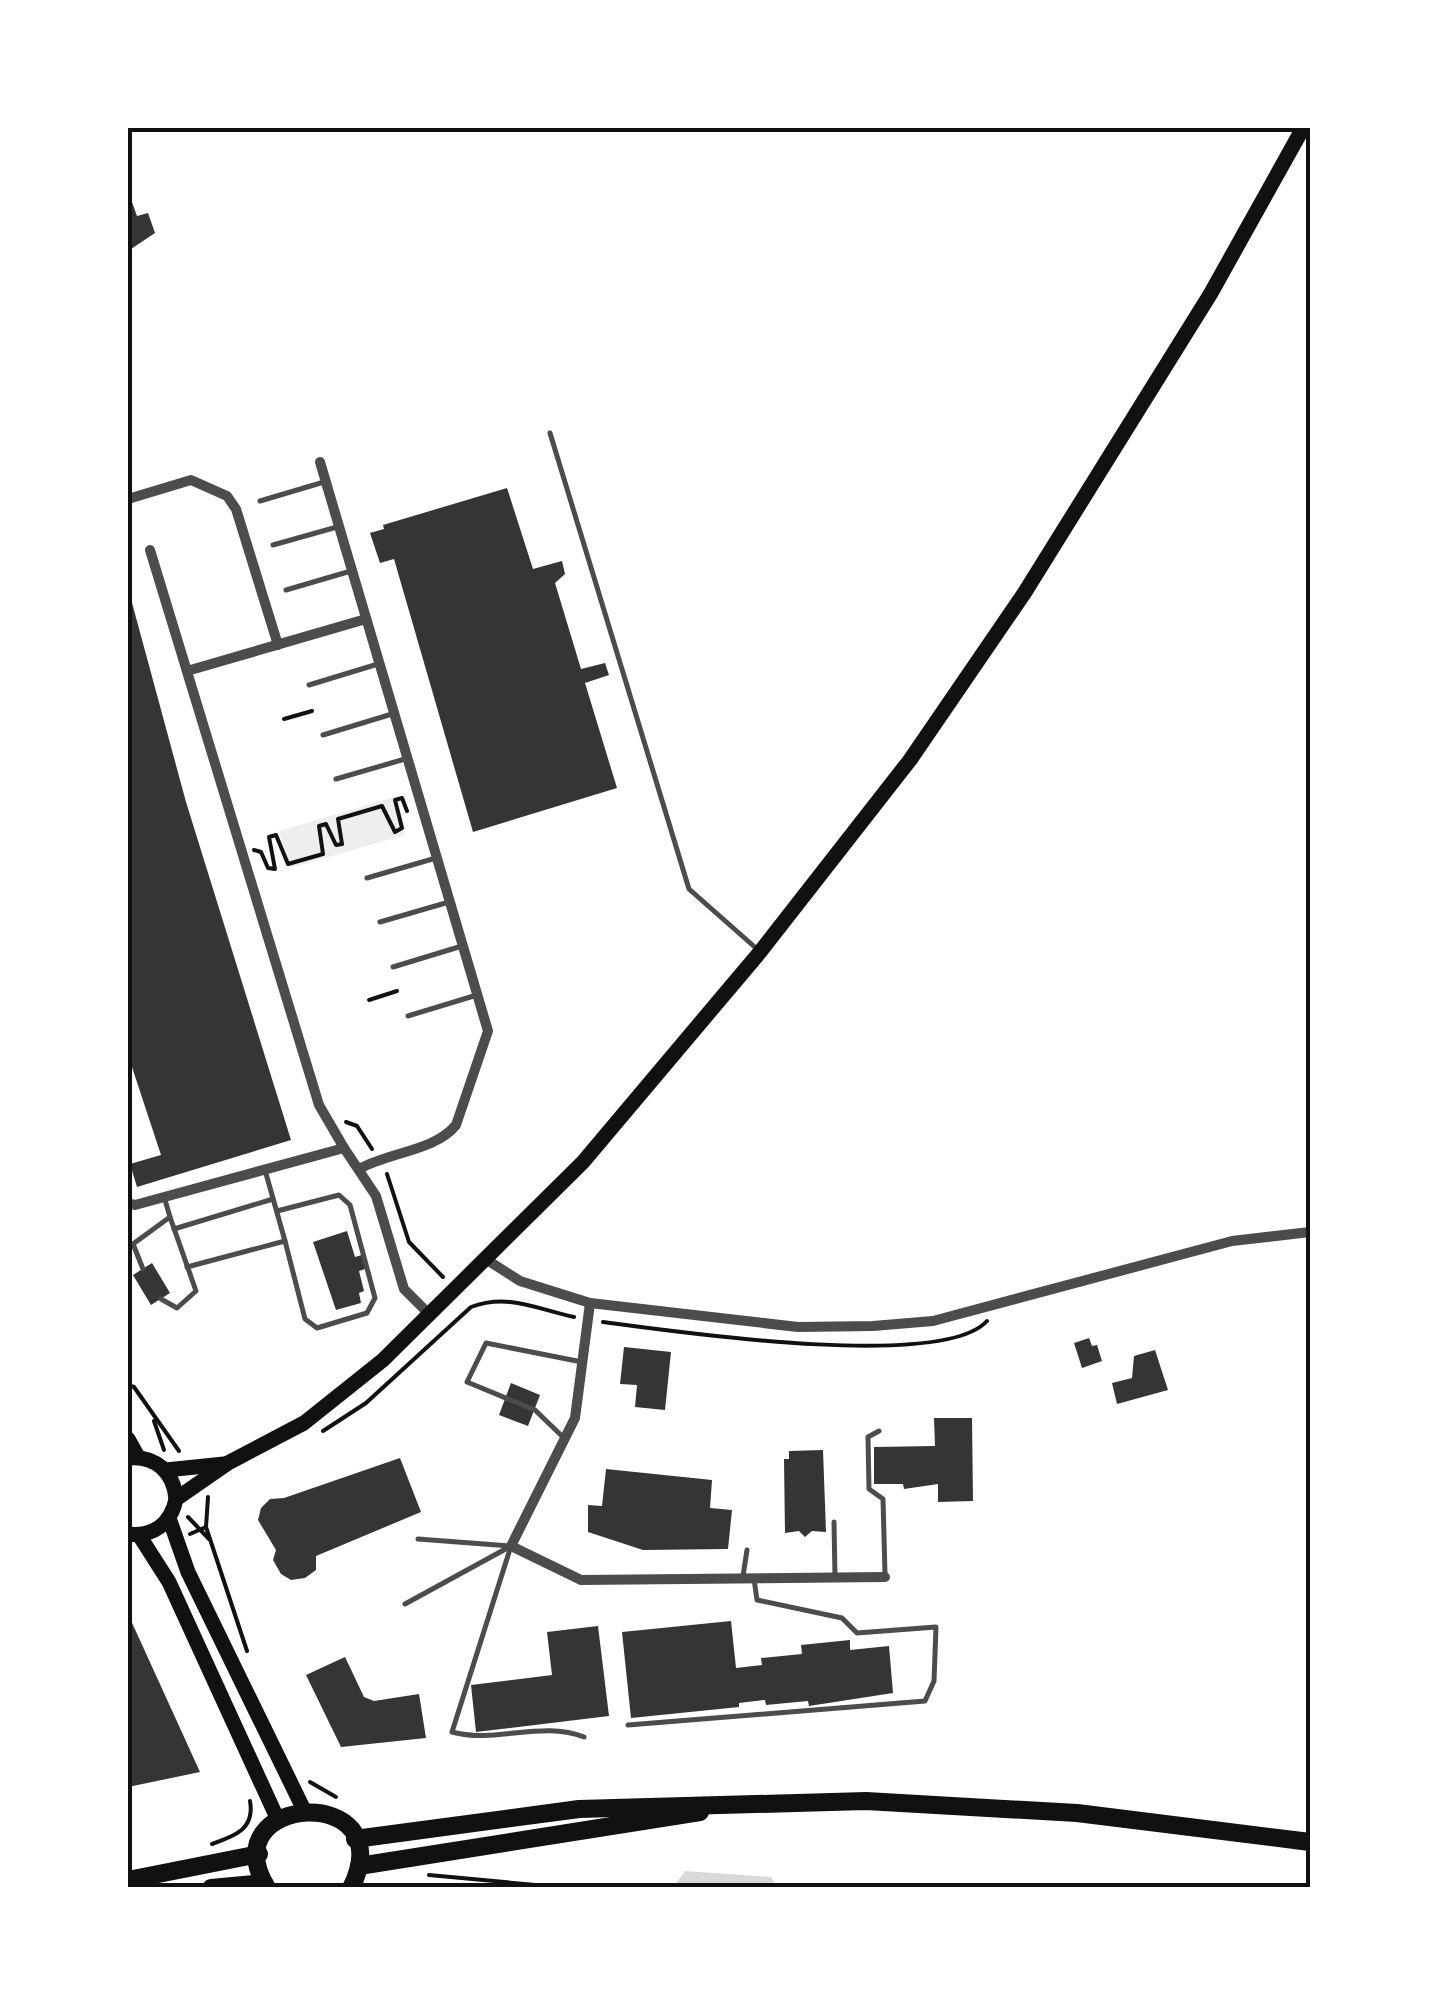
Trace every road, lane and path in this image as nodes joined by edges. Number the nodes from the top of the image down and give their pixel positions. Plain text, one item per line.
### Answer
1 (1304, 128) edge
2 (550, 434) dead end
3 (320, 462) dead end
4 (326, 482) junction
5 (128, 499) edge
6 (260, 502) dead end
7 (338, 526) junction
8 (273, 546) dead end
9 (150, 550) dead end
10 (352, 570) junction
11 (286, 590) dead end
12 (366, 619) junction
13 (278, 644) junction
14 (379, 664) junction
15 (187, 672) junction
16 (309, 685) dead end
17 (312, 710) dead end
18 (394, 714) junction
19 (284, 719) dead end
20 (323, 735) dead end
21 (407, 758) junction
22 (336, 780) dead end
23 (407, 811) dead end
24 (254, 850) dead end
25 (437, 857) junction
26 (367, 878) dead end
27 (450, 901) junction
28 (380, 922) dead end
29 (463, 946) junction
30 (760, 952) junction
31 (393, 967) dead end
32 (397, 991) dead end
33 (478, 995) junction
34 (369, 1000) dead end
35 (408, 1016) dead end
36 (332, 1128) junction
37 (344, 1148) junction
38 (378, 1158) junction
39 (359, 1168) junction
40 (265, 1170) junction
41 (164, 1197) junction
42 (274, 1199) junction
43 (128, 1203) edge
44 (277, 1211) junction
45 (170, 1217) junction
46 (174, 1228) junction
47 (1310, 1232) edge
48 (285, 1241) junction
49 (484, 1258) junction
50 (187, 1267) junction
51 (142, 1269) dead end
52 (454, 1288) junction
53 (161, 1299) dead end
54 (1004, 1303) junction
55 (590, 1304) junction
56 (471, 1306) junction
57 (428, 1314) junction
58 (587, 1320) junction
59 (582, 1362) junction
60 (128, 1385) edge
61 (153, 1416) junction
62 (879, 1431) dead end
63 (128, 1438) edge
64 (312, 1438) dead end
65 (564, 1439) junction
66 (133, 1458) edge
67 (228, 1463) junction
68 (190, 1467) junction
69 (166, 1470) junction
70 (209, 1492) dead end
71 (173, 1507) junction
72 (834, 1522) dead end
73 (133, 1535) edge
74 (418, 1539) dead end
75 (212, 1542) junction
76 (511, 1546) junction
77 (747, 1550) dead end
78 (835, 1577) junction
79 (885, 1577) joint
80 (748, 1579) junction
81 (406, 1604) dead end
82 (249, 1658) dead end
83 (628, 1726) dead end
84 (584, 1737) dead end
85 (730, 1806) junction
86 (304, 1810) junction
87 (278, 1820) junction
88 (355, 1839) junction
89 (1310, 1842) edge
90 (259, 1854) junction
91 (359, 1866) junction
92 (420, 1874) dead end
93 (128, 1880) edge
94 (266, 1885) edge
95 (211, 1888) edge
96 (351, 1888) edge
97 (568, 1888) edge

1 - 30 main road
2 - 30 lane
3 - 4 street
4 - 6 lane
4 - 7 street
5 - 13 street
7 - 8 lane
7 - 10 street
9 - 15 street
10 - 11 lane
10 - 12 street
12 - 13 street
12 - 14 street
13 - 15 street
14 - 16 lane
14 - 18 street
15 - 36 street
17 - 19 path
18 - 20 lane
18 - 21 street
21 - 22 lane
21 - 25 street
23 - 24 path
25 - 26 lane
25 - 27 street
27 - 28 lane
27 - 29 street
29 - 31 lane
29 - 33 street
30 - 49 main road
32 - 34 path
33 - 35 lane
33 - 38 street
36 - 37 street
36 - 38 path
37 - 39 street
37 - 40 street
38 - 39 street
38 - 52 path
39 - 57 street
40 - 41 street
40 - 42 lane
41 - 43 street
41 - 45 lane
42 - 44 lane
42 - 46 lane
44 - 48 lane
44 - 48 lane
45 - 46 lane
45 - 51 lane
46 - 50 lane
47 - 54 street
48 - 50 lane
49 - 52 main road
49 - 55 street
50 - 53 lane
52 - 56 path
52 - 57 main road
54 - 55 street
54 - 58 path
55 - 58 street
56 - 58 path
56 - 64 path
57 - 67 main road
58 - 59 street
59 - 65 street
59 - 65 lane
60 - 61 path
61 - 68 path
61 - 69 path
62 - 79 lane
63 - 66 main road
65 - 76 street
66 - 69 main road
67 - 68 main road
67 - 71 main road
68 - 69 main road
69 - 71 main road
70 - 75 path
71 - 73 main road
71 - 75 path
71 - 86 main road
72 - 78 lane
73 - 87 main road
74 - 76 lane
75 - 82 path
76 - 80 street
76 - 81 lane
76 - 84 lane
77 - 80 lane
78 - 79 street
78 - 80 street
80 - 83 lane
85 - 88 main road
85 - 89 main road
85 - 91 main road
86 - 87 main road
86 - 88 main road
87 - 90 main road
88 - 91 main road
90 - 93 main road
90 - 94 main road
91 - 96 main road
92 - 97 path
94 - 95 main road

